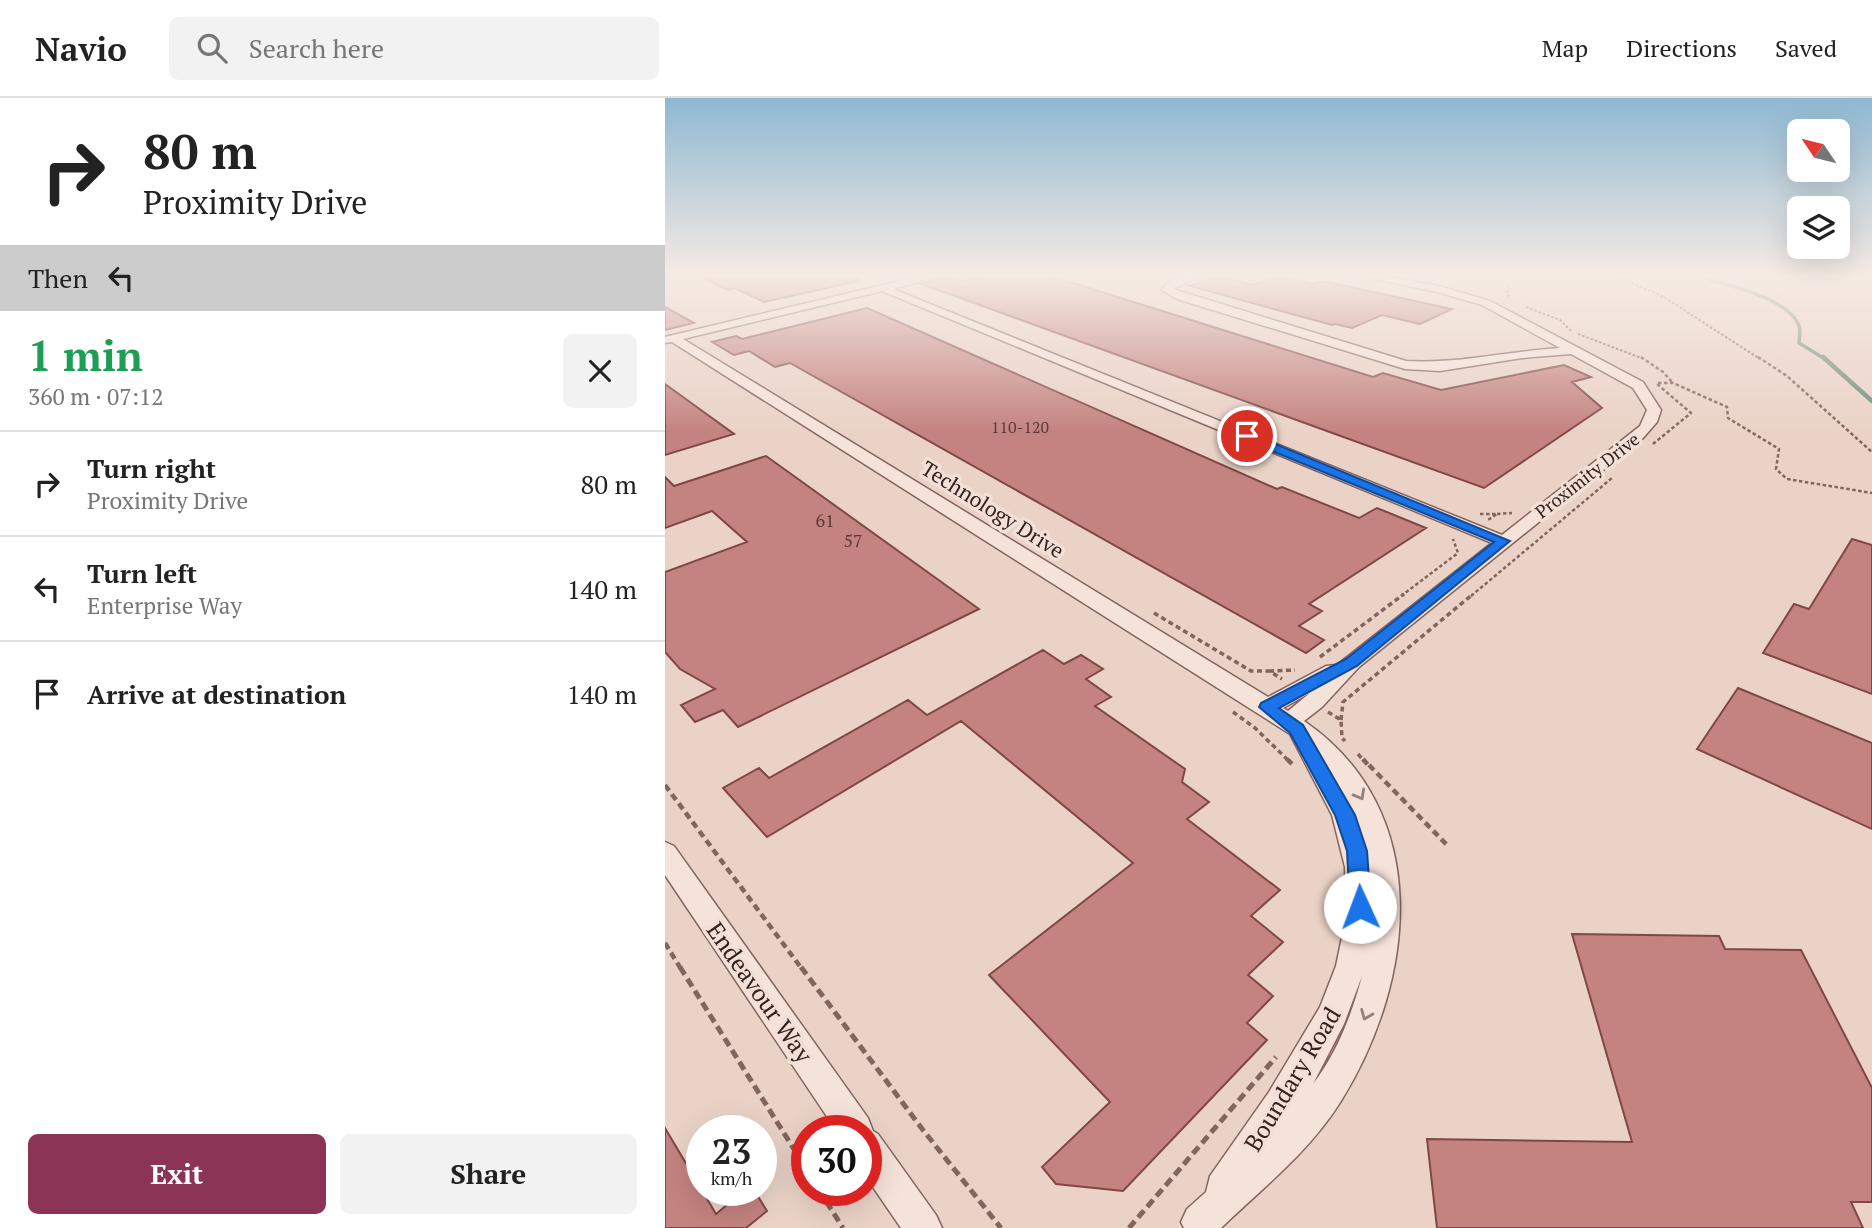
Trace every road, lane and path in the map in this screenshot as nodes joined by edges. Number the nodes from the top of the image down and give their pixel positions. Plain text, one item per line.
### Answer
1 (720, 327) edge
2 (978, 327) edge
3 (1279, 327) edge
4 (1531, 327) edge
5 (1566, 327) edge
6 (1710, 327) edge
7 (669, 339) edge
8 (1570, 347) junction
9 (1673, 383) junction
10 (1638, 384) junction
11 (1872, 452) edge
12 (1872, 493) edge
13 (1450, 532) dead end
14 (1503, 541) junction
15 (1313, 662) dead end
16 (1352, 662) junction
17 (1301, 670) dead end
18 (1269, 671) dead end
19 (1267, 707) junction
20 (1292, 726) junction
21 (1346, 772) junction
22 (665, 785) edge
23 (1447, 845) dead end
24 (665, 853) edge
25 (665, 943) edge
26 (1280, 1053) dead end
27 (846, 1115) edge
28 (791, 1144) edge
29 (882, 1169) edge
30 (829, 1206) edge
31 (1198, 1225) edge
32 (843, 1228) edge
33 (923, 1228) edge
34 (1001, 1228) edge
35 (1129, 1228) edge

1 - 7 street
2 - 14 street
3 - 8 street
4 - 8 street
5 - 9 path
6 - 11 path
7 - 19 street, Technology Drive
8 - 10 street
9 - 10 path
9 - 12 path
10 - 14 street, Proximity Drive
13 - 15 path
14 - 16 street, Proximity Drive
16 - 19 street, Proximity Drive
16 - 20 street, Proximity Drive
17 - 18 path
19 - 20 street, Technology Drive
20 - 21 street, Boundary Road
20 - 31 street, Boundary Road
21 - 23 path
21 -> 31 street, Boundary Road
22 - 34 path
24 - 27 street, Endeavour Way
25 - 28 path
26 - 35 path
29 - 33 street
30 - 32 path

